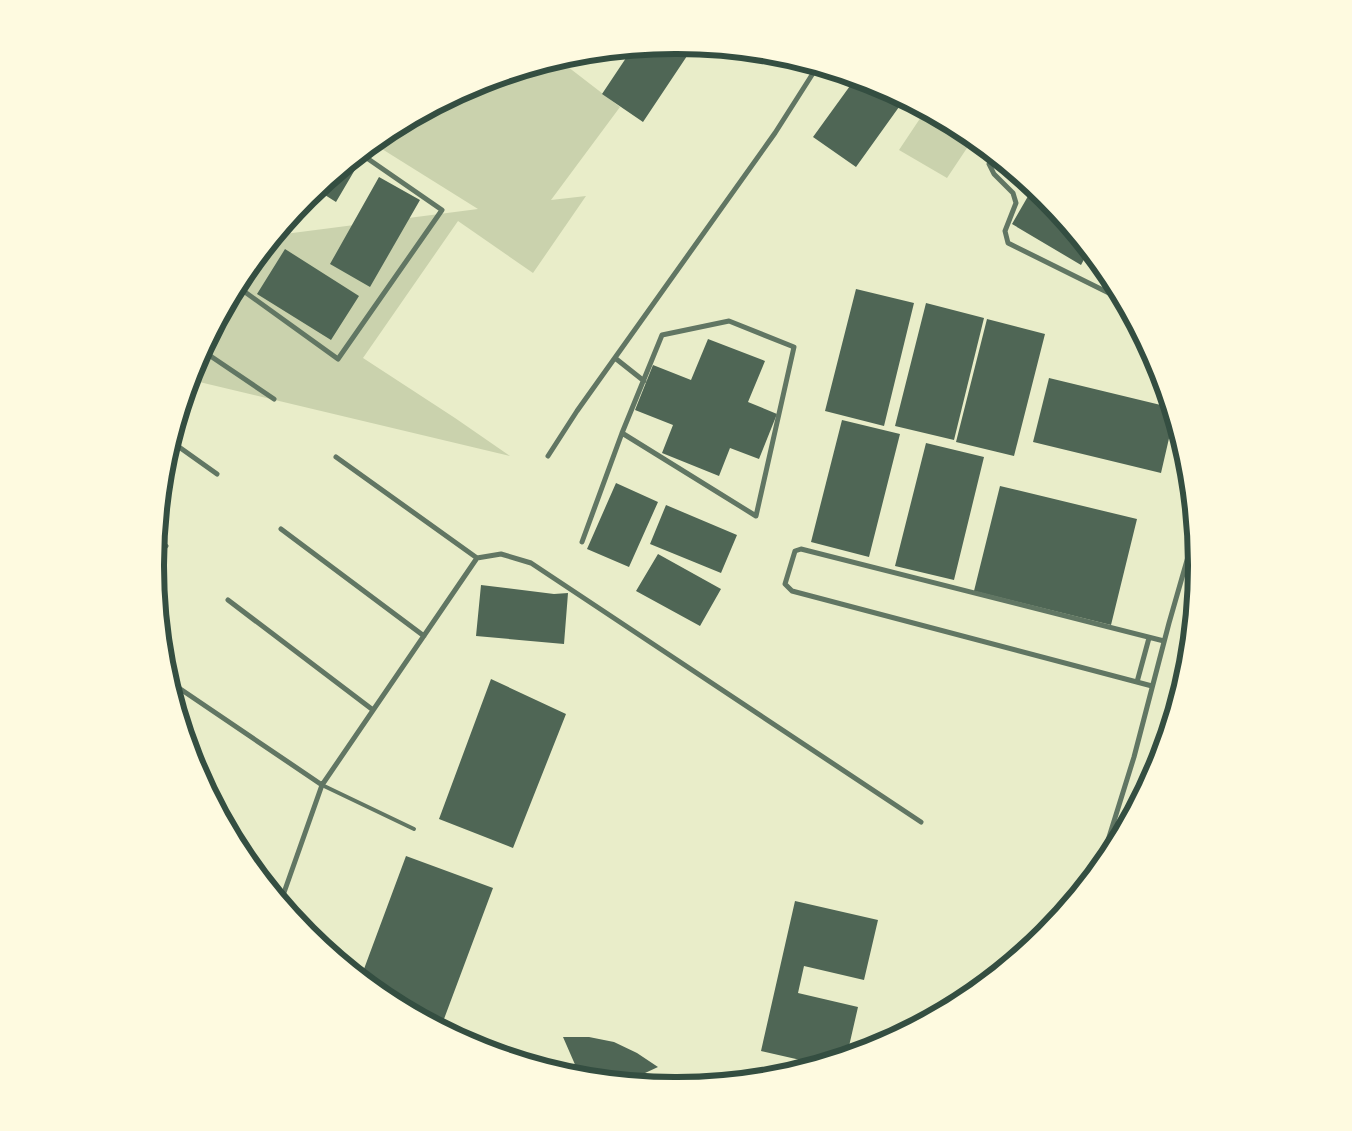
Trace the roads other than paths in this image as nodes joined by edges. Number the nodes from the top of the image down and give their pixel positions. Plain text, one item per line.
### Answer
1 (813, 73) edge
2 (367, 158) edge
3 (990, 162) edge
4 (244, 291) edge
5 (1109, 293) edge
6 (210, 355) edge
7 (615, 358) junction
8 (644, 381) junction
9 (274, 399) dead end
10 (622, 433) junction
11 (179, 447) edge
12 (548, 456) dead end
13 (336, 457) dead end
14 (217, 474) dead end
15 (281, 529) dead end
16 (582, 542) dead end
17 (476, 558) junction
18 (1188, 558) edge
19 (228, 600) dead end
20 (424, 636) junction
21 (1149, 638) junction
22 (1164, 641) junction
23 (1137, 682) junction
24 (1152, 686) junction
25 (180, 689) edge
26 (373, 710) junction
27 (322, 785) junction
28 (921, 822) dead end
29 (414, 829) dead end
30 (1108, 839) edge
31 (284, 894) edge

1 - 7 street
2 - 4 street
3 - 5 street
6 - 9 street
7 - 8 street
7 - 12 street
8 - 10 street
8 - 10 street
10 - 16 street
11 - 14 street
13 - 17 street
15 - 20 street
17 - 20 street
17 - 28 street
18 - 22 street
19 - 26 street
20 - 26 street
21 - 22 street
21 - 23 street
21 - 23 street
22 - 24 street
23 - 24 street
24 - 30 street
25 - 27 street
26 - 27 street
27 - 29 lane
27 - 31 street

